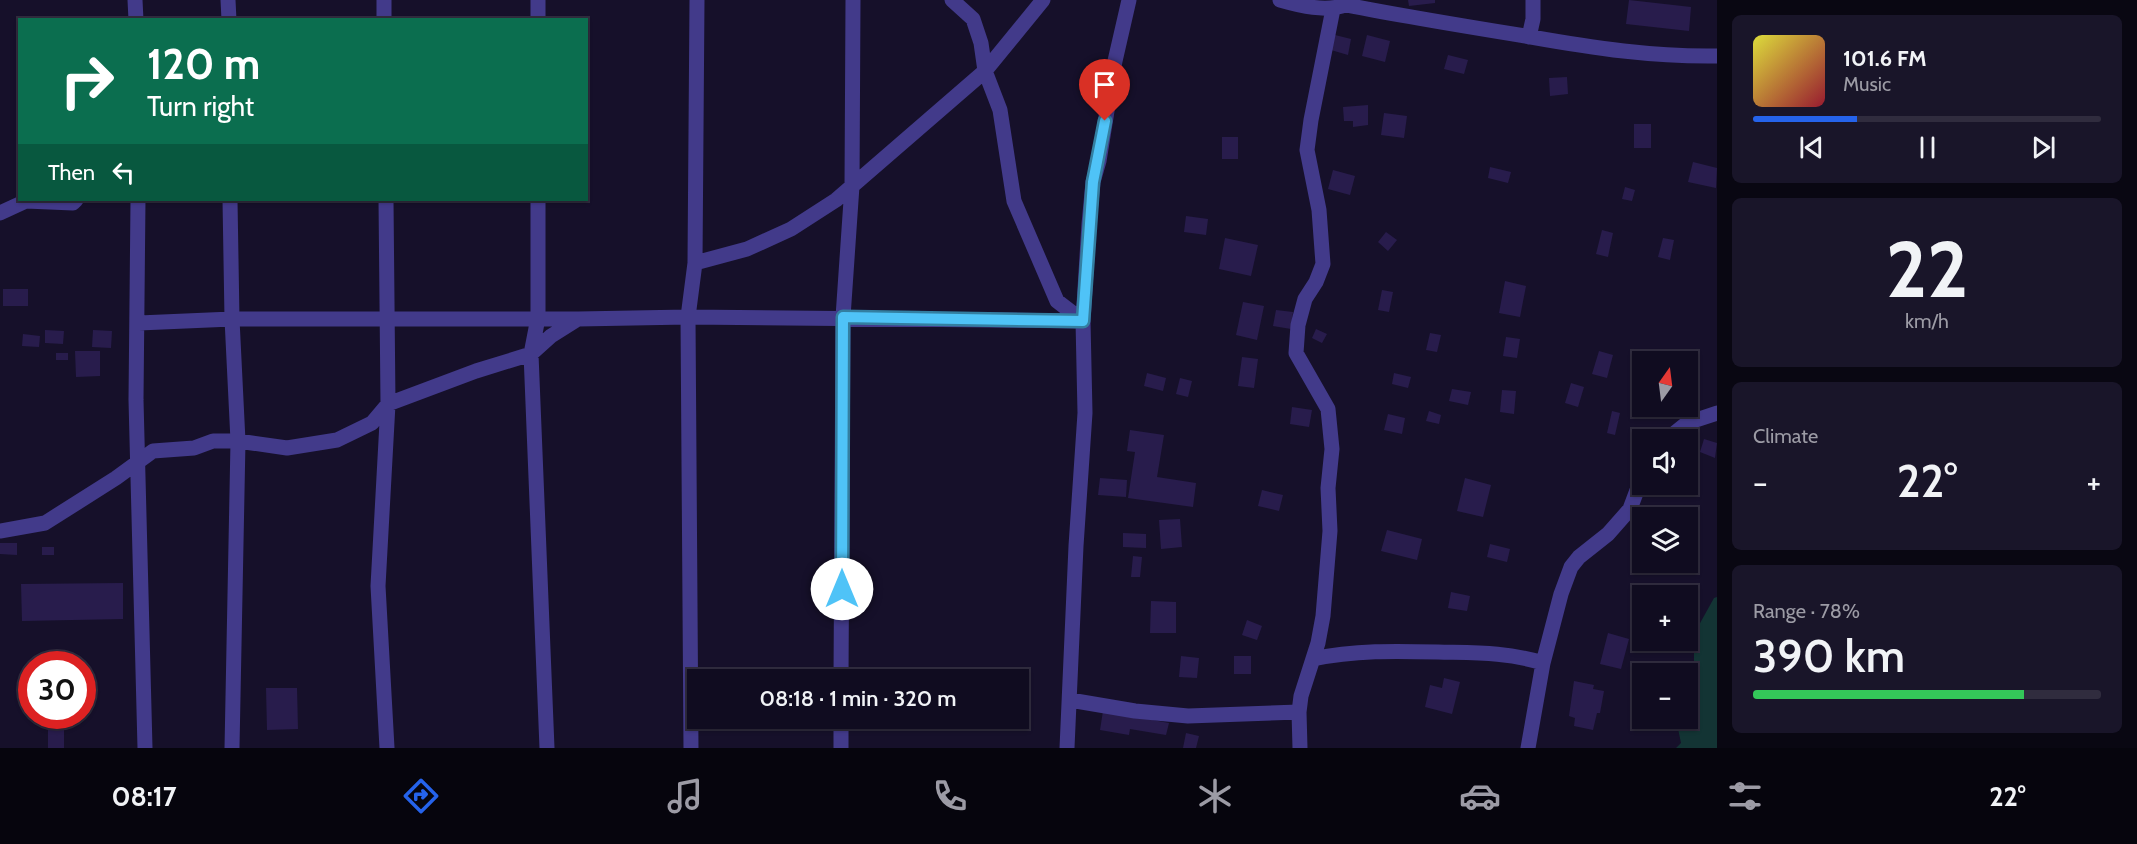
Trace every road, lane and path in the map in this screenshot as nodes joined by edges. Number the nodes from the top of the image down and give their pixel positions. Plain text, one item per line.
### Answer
1 (135, 0) edge
2 (228, 0) edge
3 (384, 0) edge
4 (537, 0) edge
5 (697, 0) edge
6 (853, 0) edge
7 (952, 0) edge
8 (967, 0) edge
9 (1043, 0) edge
10 (1129, 0) edge
11 (1280, 0) edge
12 (1533, 0) edge
13 (1342, 5) edge
14 (136, 18) edge
15 (229, 18) edge
16 (384, 18) edge
17 (538, 18) edge
18 (973, 20) junction
19 (1529, 37) junction
20 (1717, 56) edge
21 (985, 71) junction
22 (852, 186) junction
23 (26, 201) edge
24 (26, 201) edge
25 (75, 201) edge
26 (138, 201) edge
27 (231, 201) edge
28 (386, 201) edge
29 (538, 201) edge
30 (0, 213) edge
31 (695, 263) junction
32 (688, 316) junction
33 (843, 317) junction
34 (387, 318) junction
35 (538, 318) junction
36 (232, 319) junction
37 (578, 319) junction
38 (1083, 321) junction
39 (138, 323) junction
40 (531, 354) junction
41 (388, 404) junction
42 (1717, 413) edge
43 (1680, 429) edge
44 (237, 441) junction
45 (138, 462) junction
46 (1635, 495) edge
47 (0, 531) edge
48 (1313, 659) junction
49 (1543, 663) junction
50 (841, 669) edge
51 (1070, 700) junction
52 (1299, 712) junction
53 (841, 729) edge
54 (145, 748) edge
55 (232, 748) edge
56 (387, 748) edge
57 (547, 748) edge
58 (690, 748) edge
59 (841, 748) edge
60 (1067, 748) edge
61 (1300, 748) edge
62 (1528, 748) edge

1 - 14 street
2 - 15 street
3 - 16 street
4 - 17 street
5 - 31 street
6 - 22 street
7 - 18 street
8 - 18 street
9 - 21 street
10 - 38 street
11 - 13 street
12 - 19 street
13 - 19 street
13 - 48 street
18 - 21 street
19 - 20 street
21 - 22 street
21 - 38 street
22 - 31 street
22 - 33 street
23 - 30 street
24 - 25 street
26 - 39 street
27 - 36 street
28 - 34 street
29 - 35 street
31 - 32 street
32 - 33 street
32 - 37 street
32 - 58 street
33 - 38 street
33 - 50 street
34 - 35 street
34 - 36 street
34 - 41 street
35 - 37 street
35 - 40 street
36 - 39 street
36 - 44 street
37 - 40 street
38 - 51 street
39 - 45 street
40 - 41 street
40 - 57 street
41 - 44 street
41 - 56 street
42 - 43 street
44 - 45 street
44 - 55 street
45 - 47 street
45 - 54 street
46 - 49 street
48 - 49 street
48 - 52 street
49 - 62 street
51 - 52 street
51 - 60 street
52 - 61 street
53 - 59 street

